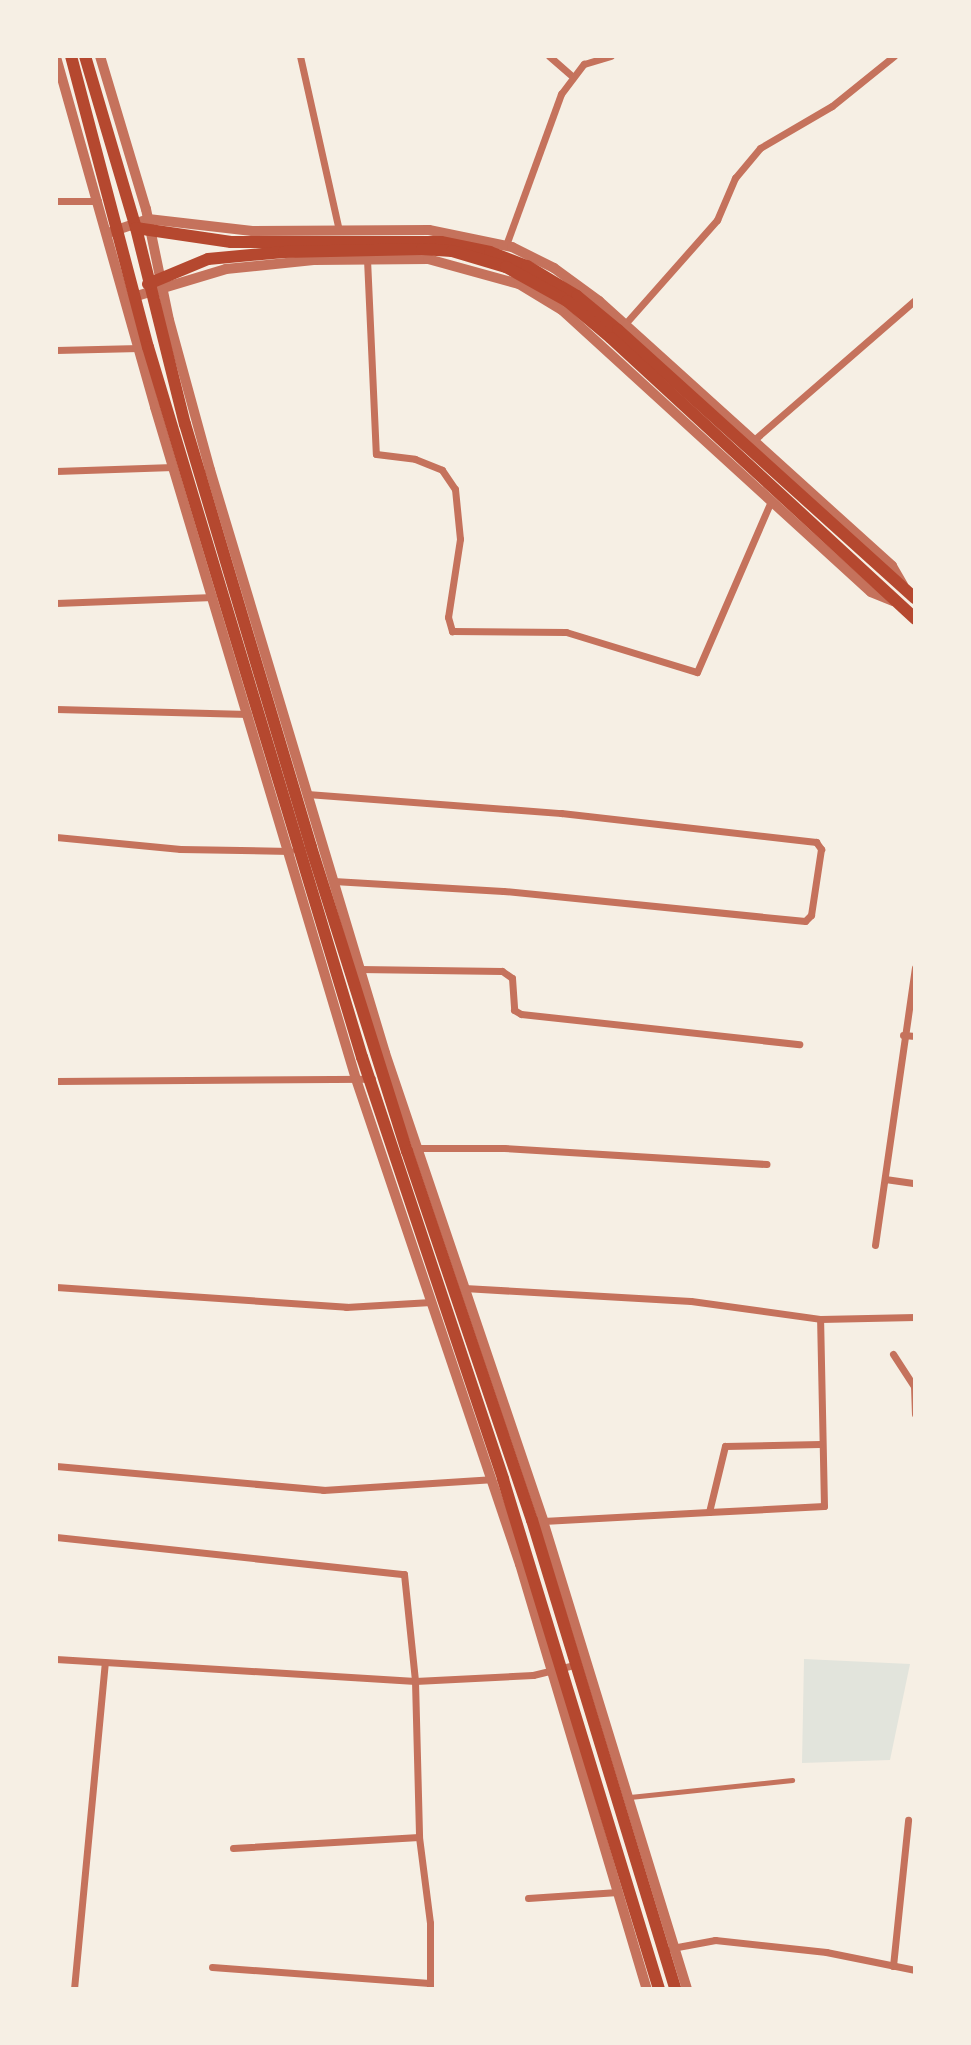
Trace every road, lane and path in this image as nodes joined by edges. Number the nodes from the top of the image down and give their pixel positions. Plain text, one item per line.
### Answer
1 (71, 56) edge
2 (85, 56) edge
3 (100, 56) edge
4 (300, 56) edge
5 (549, 56) edge
6 (611, 56) edge
7 (894, 56) edge
8 (56, 57) edge
9 (571, 75) junction
10 (56, 201) edge
11 (98, 201) junction
12 (148, 219) junction
13 (136, 228) junction
14 (339, 231) junction
15 (109, 233) junction
16 (506, 245) junction
17 (367, 259) junction
18 (148, 284) junction
19 (162, 288) junction
20 (126, 300) junction
21 (915, 300) edge
22 (625, 324) junction
23 (139, 348) junction
24 (56, 350) edge
25 (754, 440) junction
26 (173, 467) junction
27 (56, 471) edge
28 (771, 501) junction
29 (868, 566) junction
30 (910, 594) edge
31 (214, 597) junction
32 (56, 603) edge
33 (899, 604) junction
34 (915, 619) edge
35 (56, 709) edge
36 (248, 713) junction
37 (307, 794) junction
38 (56, 837) edge
39 (290, 851) junction
40 (334, 881) junction
41 (915, 968) edge
42 (359, 969) junction
43 (903, 1035) junction
44 (915, 1036) edge
45 (799, 1044) dead end
46 (356, 1079) junction
47 (393, 1079) junction
48 (56, 1081) edge
49 (415, 1149) junction
50 (767, 1164) dead end
51 (884, 1179) junction
52 (915, 1183) edge
53 (875, 1245) dead end
54 (56, 1287) edge
55 (464, 1288) junction
56 (431, 1302) junction
57 (915, 1317) edge
58 (820, 1319) junction
59 (893, 1354) dead end
60 (915, 1414) edge
61 (820, 1444) junction
62 (56, 1466) edge
63 (491, 1479) junction
64 (709, 1512) junction
65 (543, 1521) junction
66 (56, 1537) edge
67 (56, 1659) edge
68 (587, 1662) junction
69 (105, 1663) junction
70 (552, 1671) junction
71 (415, 1681) junction
72 (792, 1780) dead end
73 (629, 1797) junction
74 (908, 1820) dead end
75 (419, 1837) junction
76 (233, 1848) dead end
77 (618, 1892) junction
78 (528, 1898) dead end
79 (675, 1948) junction
80 (637, 1955) junction
81 (893, 1966) junction
82 (212, 1967) dead end
83 (915, 1970) edge
84 (430, 1986) edge
85 (74, 1989) edge
86 (647, 1989) edge
87 (659, 1989) edge
88 (675, 1989) edge
89 (687, 1989) edge

1 - 87 main road
2 - 13 main road
3 - 12 street
4 - 14 street
5 - 9 street
6 - 9 street
7 - 22 street
8 - 11 street
9 - 16 street
10 - 11 street
11 - 15 street
12 - 14 street
12 - 15 street
12 - 19 street
13 - 18 main road
13 - 29 main road
14 - 16 street
15 - 20 street
16 - 22 street
17 - 19 street
17 - 28 street
17 - 28 street
18 - 29 main road
18 - 88 main road
19 - 20 street
19 - 37 street
20 - 23 street
21 - 25 street
22 - 25 street
23 - 24 street
23 - 26 street
25 - 30 street
26 - 27 street
26 - 31 street
28 - 33 street
29 - 30 main road
29 - 33 main road
31 - 32 street
31 - 36 street
33 - 34 main road
35 - 36 street
36 - 39 street
37 - 40 street
37 - 40 street
38 - 39 street
39 - 46 street
40 - 42 street
41 - 43 street
42 - 45 street
42 - 47 street
43 - 44 street
43 - 51 street
46 - 47 street
46 - 48 street
46 - 56 street
47 - 49 street
49 - 50 street
49 - 55 street
51 - 52 street
51 - 53 street
54 - 56 street
55 - 58 street
55 - 65 street
56 - 63 street
57 - 58 street
58 - 61 street
59 - 60 street
61 - 64 street
61 - 64 street
62 - 63 street
63 - 70 street
64 - 65 street
65 - 68 street
66 - 71 street
67 - 69 street
68 - 70 street
68 - 73 street
69 - 71 street
69 - 85 street
70 - 71 street
70 - 77 street
71 - 75 street
72 - 73 lane
73 - 79 street
74 - 81 street
75 - 76 street
75 - 84 street
77 - 78 street
77 - 80 street
79 - 80 street
79 - 81 street
79 - 89 street
80 - 86 street
81 - 83 street
82 - 84 street

